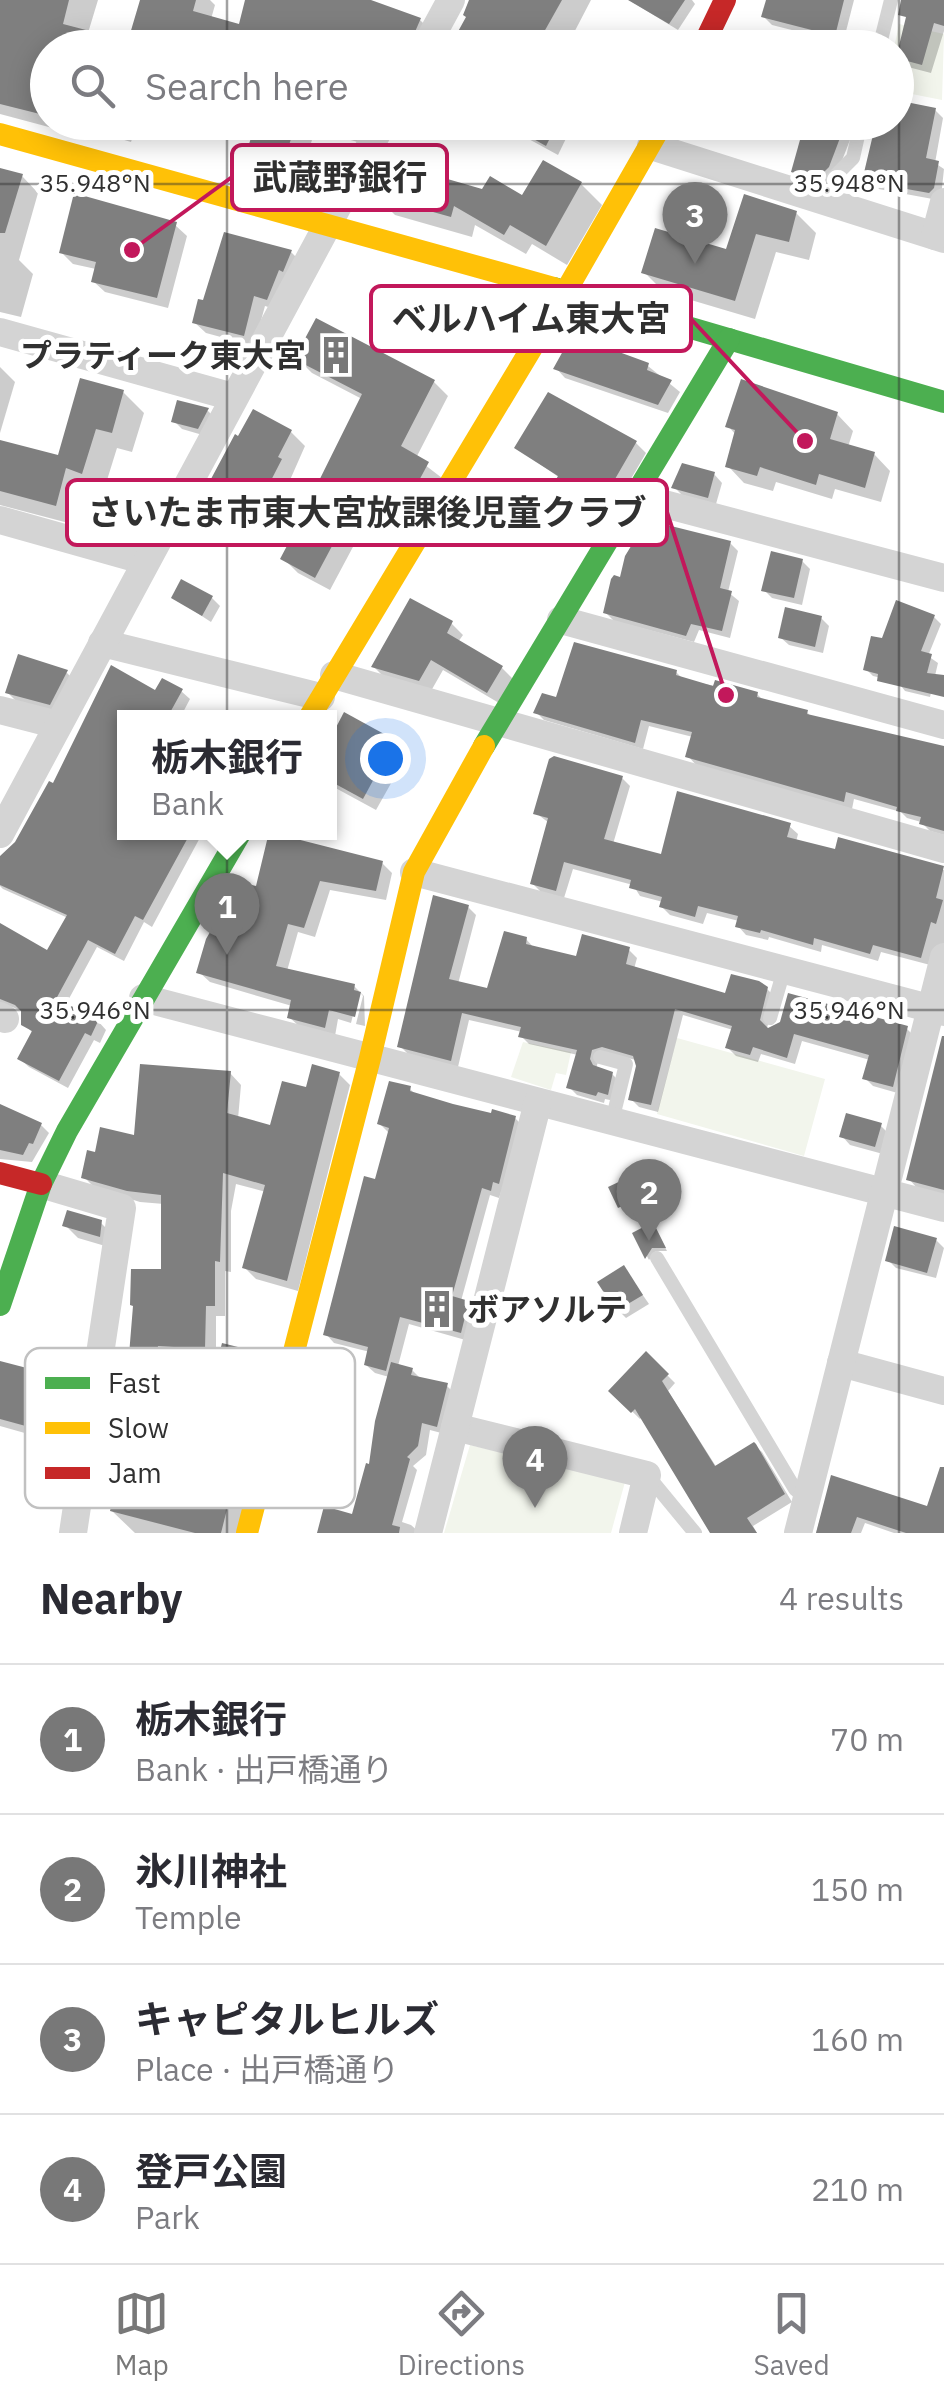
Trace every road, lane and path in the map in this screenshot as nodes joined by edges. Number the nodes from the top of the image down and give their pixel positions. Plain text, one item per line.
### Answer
1 (725, 0) edge
2 (891, 0) edge
3 (441, 2) edge
4 (431, 30) edge
5 (711, 30) edge
6 (884, 30) edge
7 (0, 134) edge
8 (373, 140) edge
9 (654, 140) edge
10 (672, 140) edge
11 (858, 140) edge
12 (814, 198) junction
13 (944, 202) edge
14 (326, 224) junction
15 (940, 237) edge
16 (566, 291) junction
17 (0, 332) edge
18 (728, 338) junction
19 (234, 397) junction
20 (944, 402) edge
21 (634, 496) junction
22 (0, 520) edge
23 (146, 561) junction
24 (944, 578) edge
25 (561, 620) junction
26 (102, 643) junction
27 (322, 697) edge
28 (0, 710) edge
29 (497, 722) junction
30 (58, 725) junction
31 (944, 725) edge
32 (0, 834) edge
33 (236, 840) edge
34 (944, 849) edge
35 (414, 872) junction
36 (944, 958) edge
37 (784, 970) junction
38 (143, 998) junction
39 (938, 1010) edge
40 (770, 1018) dead end
41 (370, 1058) junction
42 (600, 1058) dead end
43 (538, 1102) junction
44 (612, 1121) junction
45 (0, 1173) edge
46 (41, 1184) junction
47 (884, 1192) junction
48 (944, 1208) edge
49 (657, 1258) dead end
50 (0, 1305) edge
51 (101, 1348) edge
52 (295, 1348) edge
53 (841, 1363) junction
54 (944, 1391) edge
55 (455, 1428) junction
56 (647, 1475) junction
57 (806, 1499) junction
58 (77, 1508) edge
59 (253, 1508) edge
60 (73, 1533) edge
61 (247, 1533) edge
62 (428, 1533) edge
63 (632, 1533) edge
64 (696, 1533) edge
65 (798, 1533) edge

1 - 5 street
2 - 6 lane
3 - 4 street
7 - 14 street
8 - 14 street
9 - 16 street
10 - 12 street
11 - 12 lane
12 - 15 street
13 - 15 street
14 - 16 street
14 - 19 street
16 - 18 street
16 - 27 street
17 - 19 street
18 - 20 street
18 - 21 street
19 - 23 street
21 - 24 street
21 - 25 street
22 - 23 street
23 - 26 street
25 - 29 street
25 - 31 street
26 - 27 street
26 - 30 street
27 - 29 street
28 - 30 street
29 - 34 street
29 - 35 street
30 - 32 street
33 - 38 street
35 - 37 street
35 - 41 street
36 - 39 street
37 - 39 street
37 - 40 lane
38 - 41 street
38 - 46 street
39 - 47 street
41 - 43 street
41 - 52 street
42 - 44 lane
43 - 44 street
43 - 55 street
44 - 47 street
45 - 46 street
46 - 50 street
46 - 51 street
47 - 48 street
47 - 53 street
49 - 57 lane
53 - 54 street
53 - 57 street
55 - 56 street
55 - 62 street
56 - 63 street
56 - 64 lane
57 - 65 street
58 - 60 street
59 - 61 street

